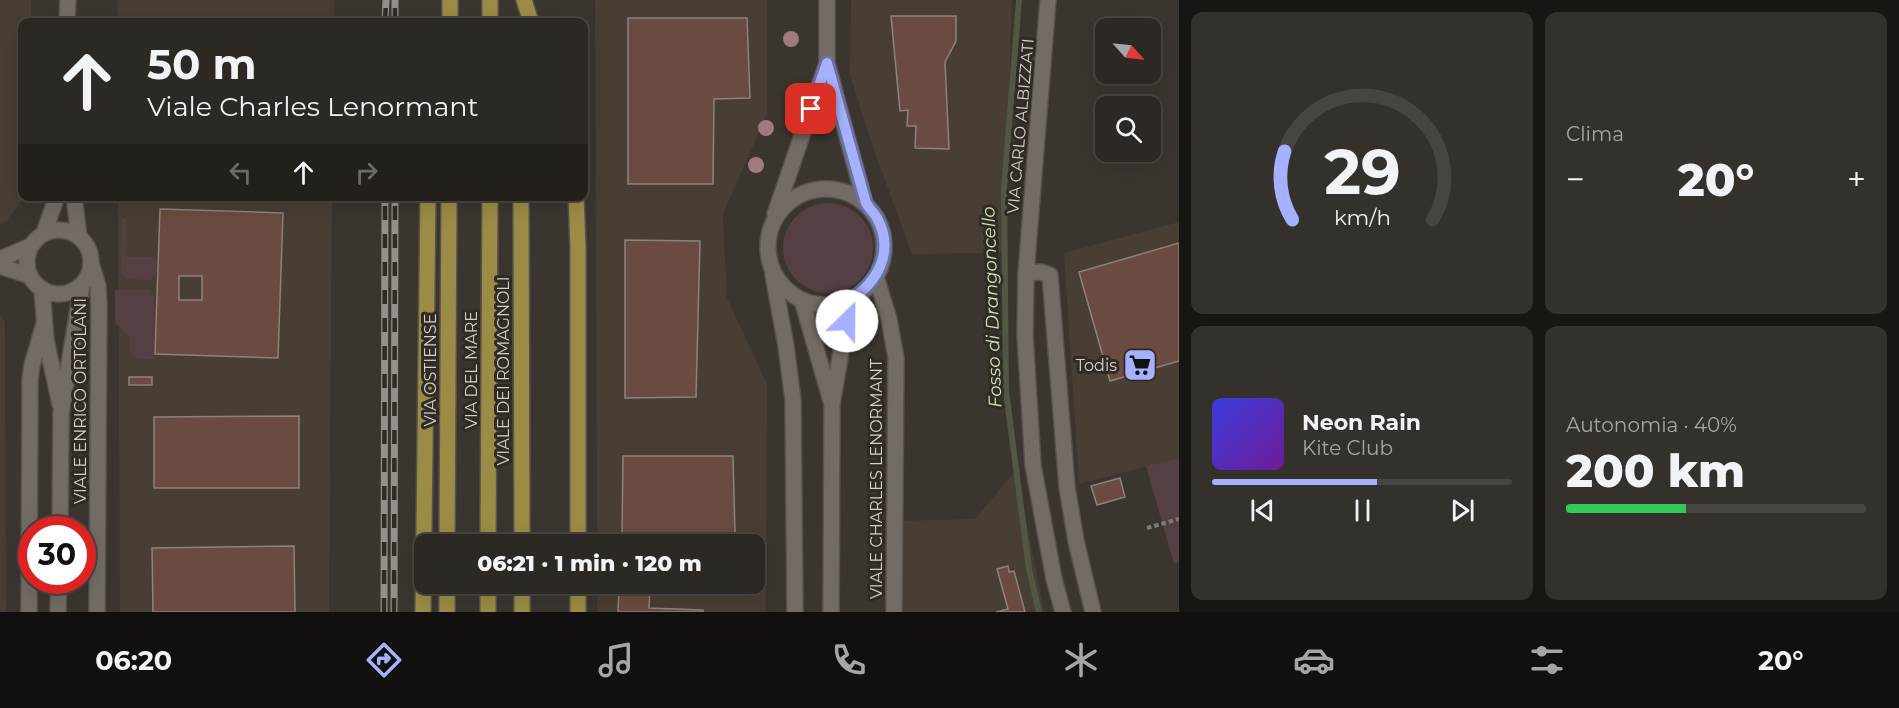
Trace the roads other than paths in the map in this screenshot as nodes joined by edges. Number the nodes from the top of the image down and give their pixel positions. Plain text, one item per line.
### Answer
1 (68, 0) edge
2 (450, 0) edge
3 (490, 0) edge
4 (523, 0) edge
5 (827, 0) edge
6 (1048, 0) edge
7 (68, 18) edge
8 (450, 18) edge
9 (490, 18) edge
10 (521, 18) edge
11 (530, 18) edge
12 (827, 63) junction
13 (55, 201) edge
14 (75, 201) edge
15 (449, 201) edge
16 (490, 201) edge
17 (521, 201) edge
18 (576, 201) edge
19 (428, 202) edge
20 (866, 203) junction
21 (772, 222) junction
22 (44, 233) junction
23 (79, 237) junction
24 (31, 246) junction
25 (0, 259) edge
26 (91, 263) junction
27 (0, 266) edge
28 (773, 272) junction
29 (1026, 273) junction
30 (30, 276) junction
31 (876, 277) junction
32 (82, 285) junction
33 (42, 289) junction
34 (802, 300) junction
35 (850, 300) junction
36 (44, 324) junction
37 (832, 404) junction
38 (62, 413) junction
39 (60, 516) edge
40 (447, 534) edge
41 (488, 534) edge
42 (522, 534) edge
43 (578, 534) edge
44 (59, 594) edge
45 (447, 594) edge
46 (488, 594) edge
47 (522, 594) edge
48 (578, 594) edge
49 (29, 612) edge
50 (58, 612) edge
51 (97, 612) edge
52 (423, 612) edge
53 (447, 612) edge
54 (488, 612) edge
55 (522, 612) edge
56 (578, 612) edge
57 (795, 612) edge
58 (831, 612) edge
59 (894, 612) edge
60 (1063, 612) edge
61 (1093, 612) edge

1 - 7 street
2 - 8 main road
3 - 9 main road
4 - 10 main road
4 - 11 main road
5 - 12 street
6 - 29 street, VIA CARLO ALBIZZATI
12 - 20 street
12 - 21 street
13 - 22 street
14 - 23 street
15 - 40 main road, VIA OSTIENSE
16 - 41 main road, VIA DEL MARE
17 - 42 main road, VIALE DEI ROMAGNOLI
18 - 43 main road
19 - 52 main road
20 - 21 street
20 - 31 street
21 - 28 street
22 - 23 street
22 - 24 street
23 - 26 street
24 - 25 street
24 - 30 street
26 - 32 street
26 - 51 street, VIALE ENRICO ORTOLANI
27 - 30 street
28 - 34 street
28 - 57 street
29 - 60 street, VIA CARLO ALBIZZATI
29 - 61 street
30 - 33 street
31 - 35 street
31 - 59 street, VIALE CHARLES LENORMANT
32 - 33 street
32 - 38 street, VIALE ENRICO ORTOLANI
33 - 36 street, VIALE ENRICO ORTOLANI
34 - 35 street
34 - 37 street
35 - 37 street
36 - 38 street, VIALE ENRICO ORTOLANI
36 - 49 street, VIALE ENRICO ORTOLANI
37 - 58 street
38 - 39 street
44 - 50 street
45 - 53 main road
46 - 54 main road
47 - 55 main road
48 - 56 main road

